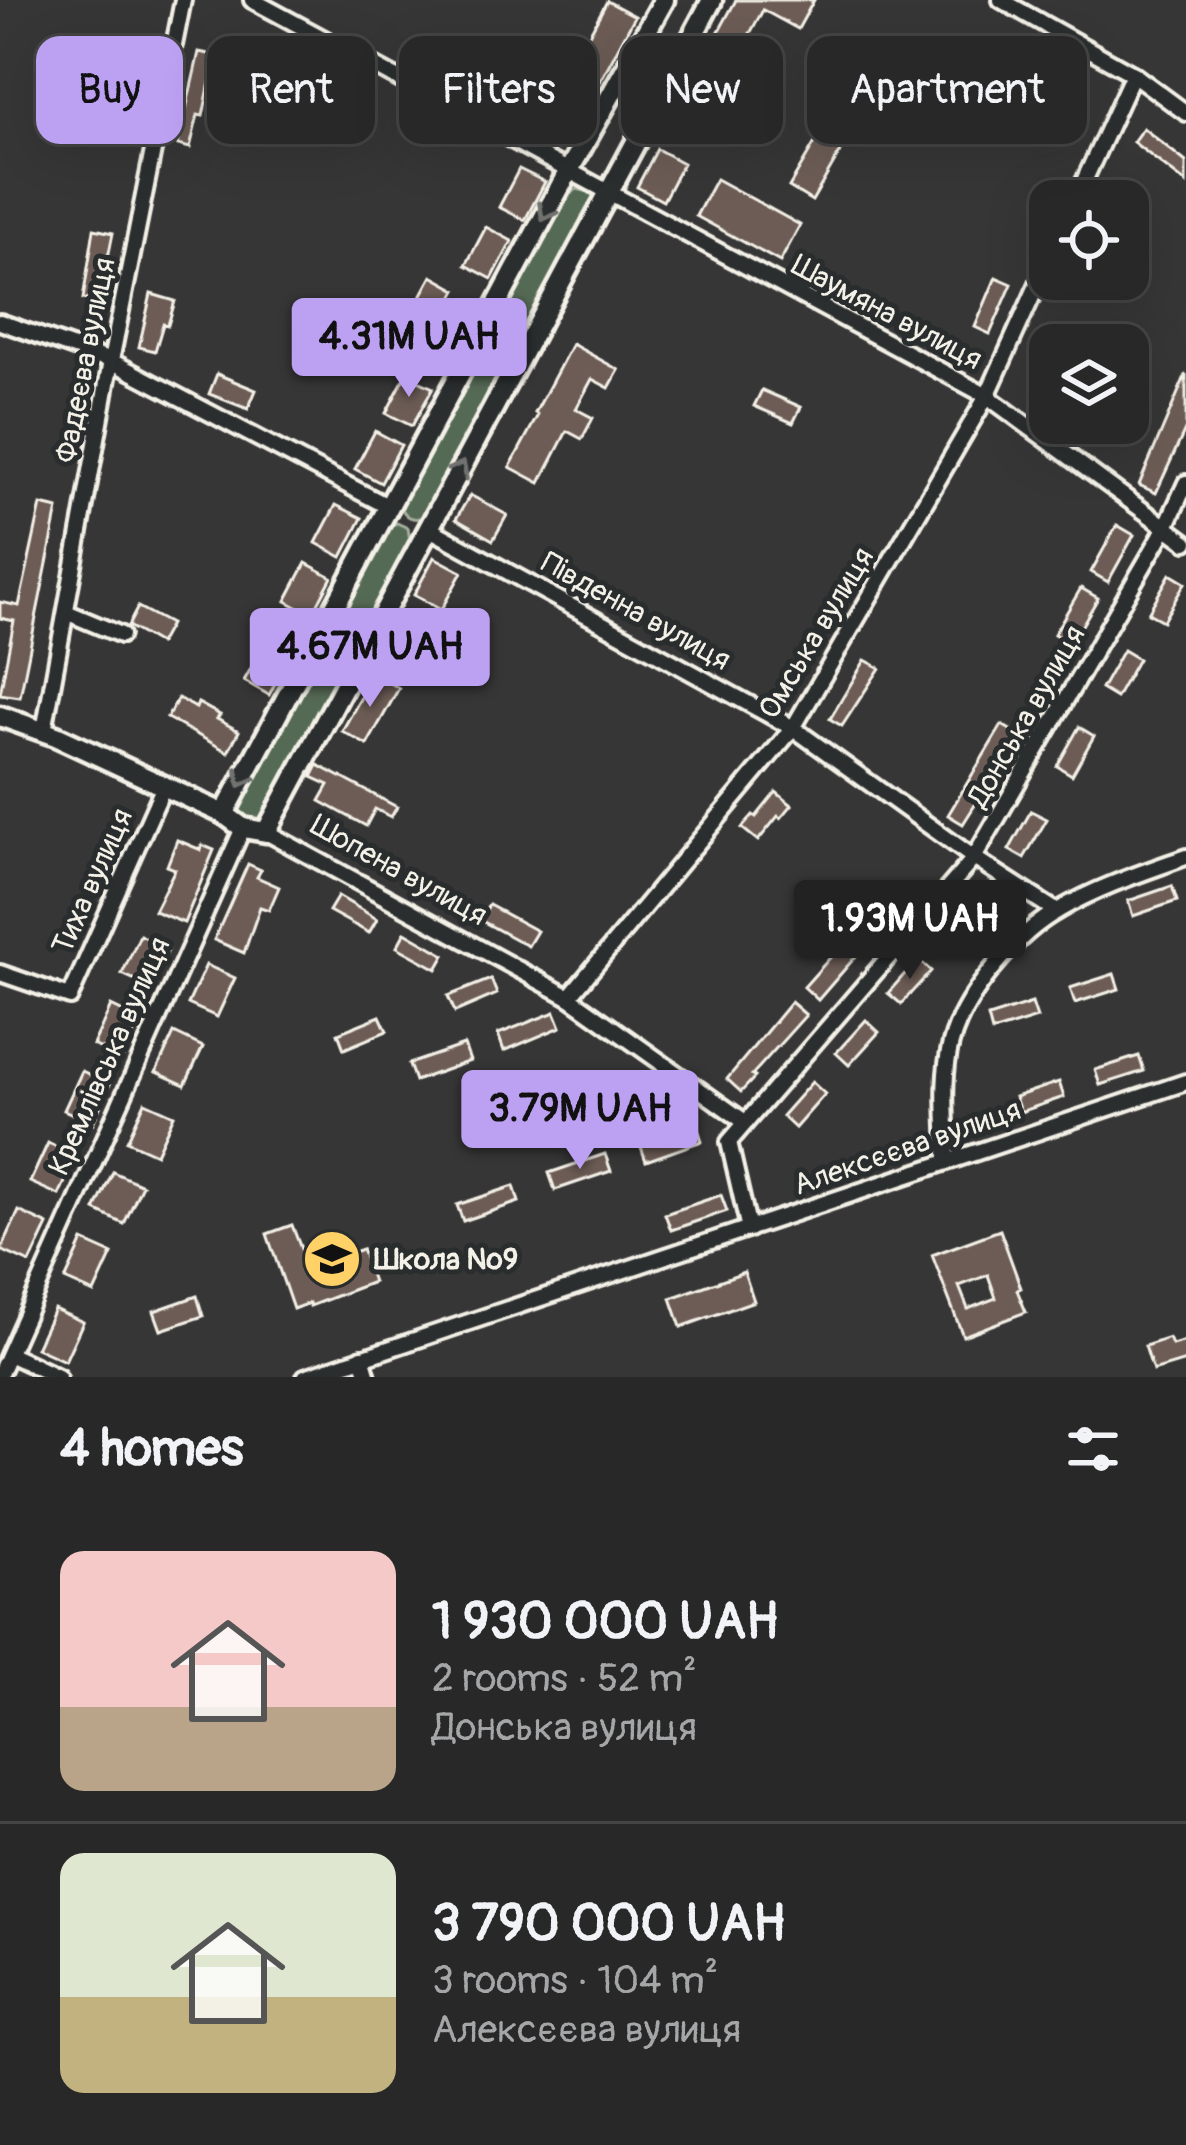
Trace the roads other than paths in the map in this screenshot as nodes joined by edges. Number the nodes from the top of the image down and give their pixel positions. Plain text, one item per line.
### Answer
1 (183, 0) edge
2 (252, 0) edge
3 (664, 0) edge
4 (712, 0) edge
5 (1001, 0) edge
6 (1132, 74) junction
7 (1186, 113) edge
8 (568, 172) junction
9 (1084, 180) edge
10 (608, 193) junction
11 (1031, 300) edge
12 (0, 322) edge
13 (111, 361) junction
14 (987, 396) junction
15 (1186, 483) edge
16 (388, 507) junction
17 (1166, 527) junction
18 (428, 528) junction
19 (1186, 542) edge
20 (66, 612) junction
21 (121, 634) dead end
22 (0, 716) edge
23 (794, 728) junction
24 (44, 731) junction
25 (164, 786) junction
26 (224, 814) junction
27 (243, 828) junction
28 (266, 832) junction
29 (1186, 856) edge
30 (974, 858) junction
31 (1056, 910) junction
32 (0, 973) edge
33 (568, 997) junction
34 (1186, 1082) edge
35 (745, 1122) junction
36 (947, 1161) junction
37 (749, 1229) junction
38 (9, 1354) junction
39 (362, 1357) junction
40 (0, 1373) edge
41 (58, 1377) edge
42 (304, 1377) edge
43 (368, 1377) edge

1 - 13 street, Фадеєва вулиця
2 - 8 street
3 - 8 street
4 - 10 street
5 - 6 street
6 - 7 street
6 - 9 street
8 - 10 street, Шаумяна вулиця
8 -> 16 street
10 - 14 street, Шаумяна вулиця
18 -> 10 street
11 - 14 street, Омська вулиця
12 - 13 street
13 - 16 street
13 - 20 street, Фадеєва вулиця
14 - 17 street, Шаумяна вулиця
14 - 23 street, Омська вулиця
15 - 17 street, Донська вулиця
16 -> 26 street
17 - 19 street, Шаумяна вулиця
17 - 30 street, Донська вулиця
18 - 23 street, Південна вулиця
18 - 28 street
20 - 21 street
20 - 24 street, Фадеєва вулиця
22 - 24 street, Шопена вулиця
23 - 30 street, Південна вулиця
23 - 33 street, Омська вулиця
24 - 25 street, Шопена вулиця
25 - 26 street, Шопена вулиця
25 - 32 street, Тиха вулиця
26 - 27 street, Шопена вулиця
27 - 28 street, Шопена вулиця
27 - 38 street, Кремлівська вулиця
28 - 33 street, Шопена вулиця
29 - 31 street
30 - 31 street, Південна вулиця
30 - 35 street, Донська вулиця
31 - 36 street
33 - 35 street, Шопена вулиця
34 - 36 street, Алексєєва вулиця
35 - 37 street
36 - 37 street, Алексєєва вулиця
37 - 39 street, Алексєєва вулиця
38 - 40 street, Кремлівська вулиця
38 - 41 street
39 - 42 street, Алексєєва вулиця
39 - 43 street

